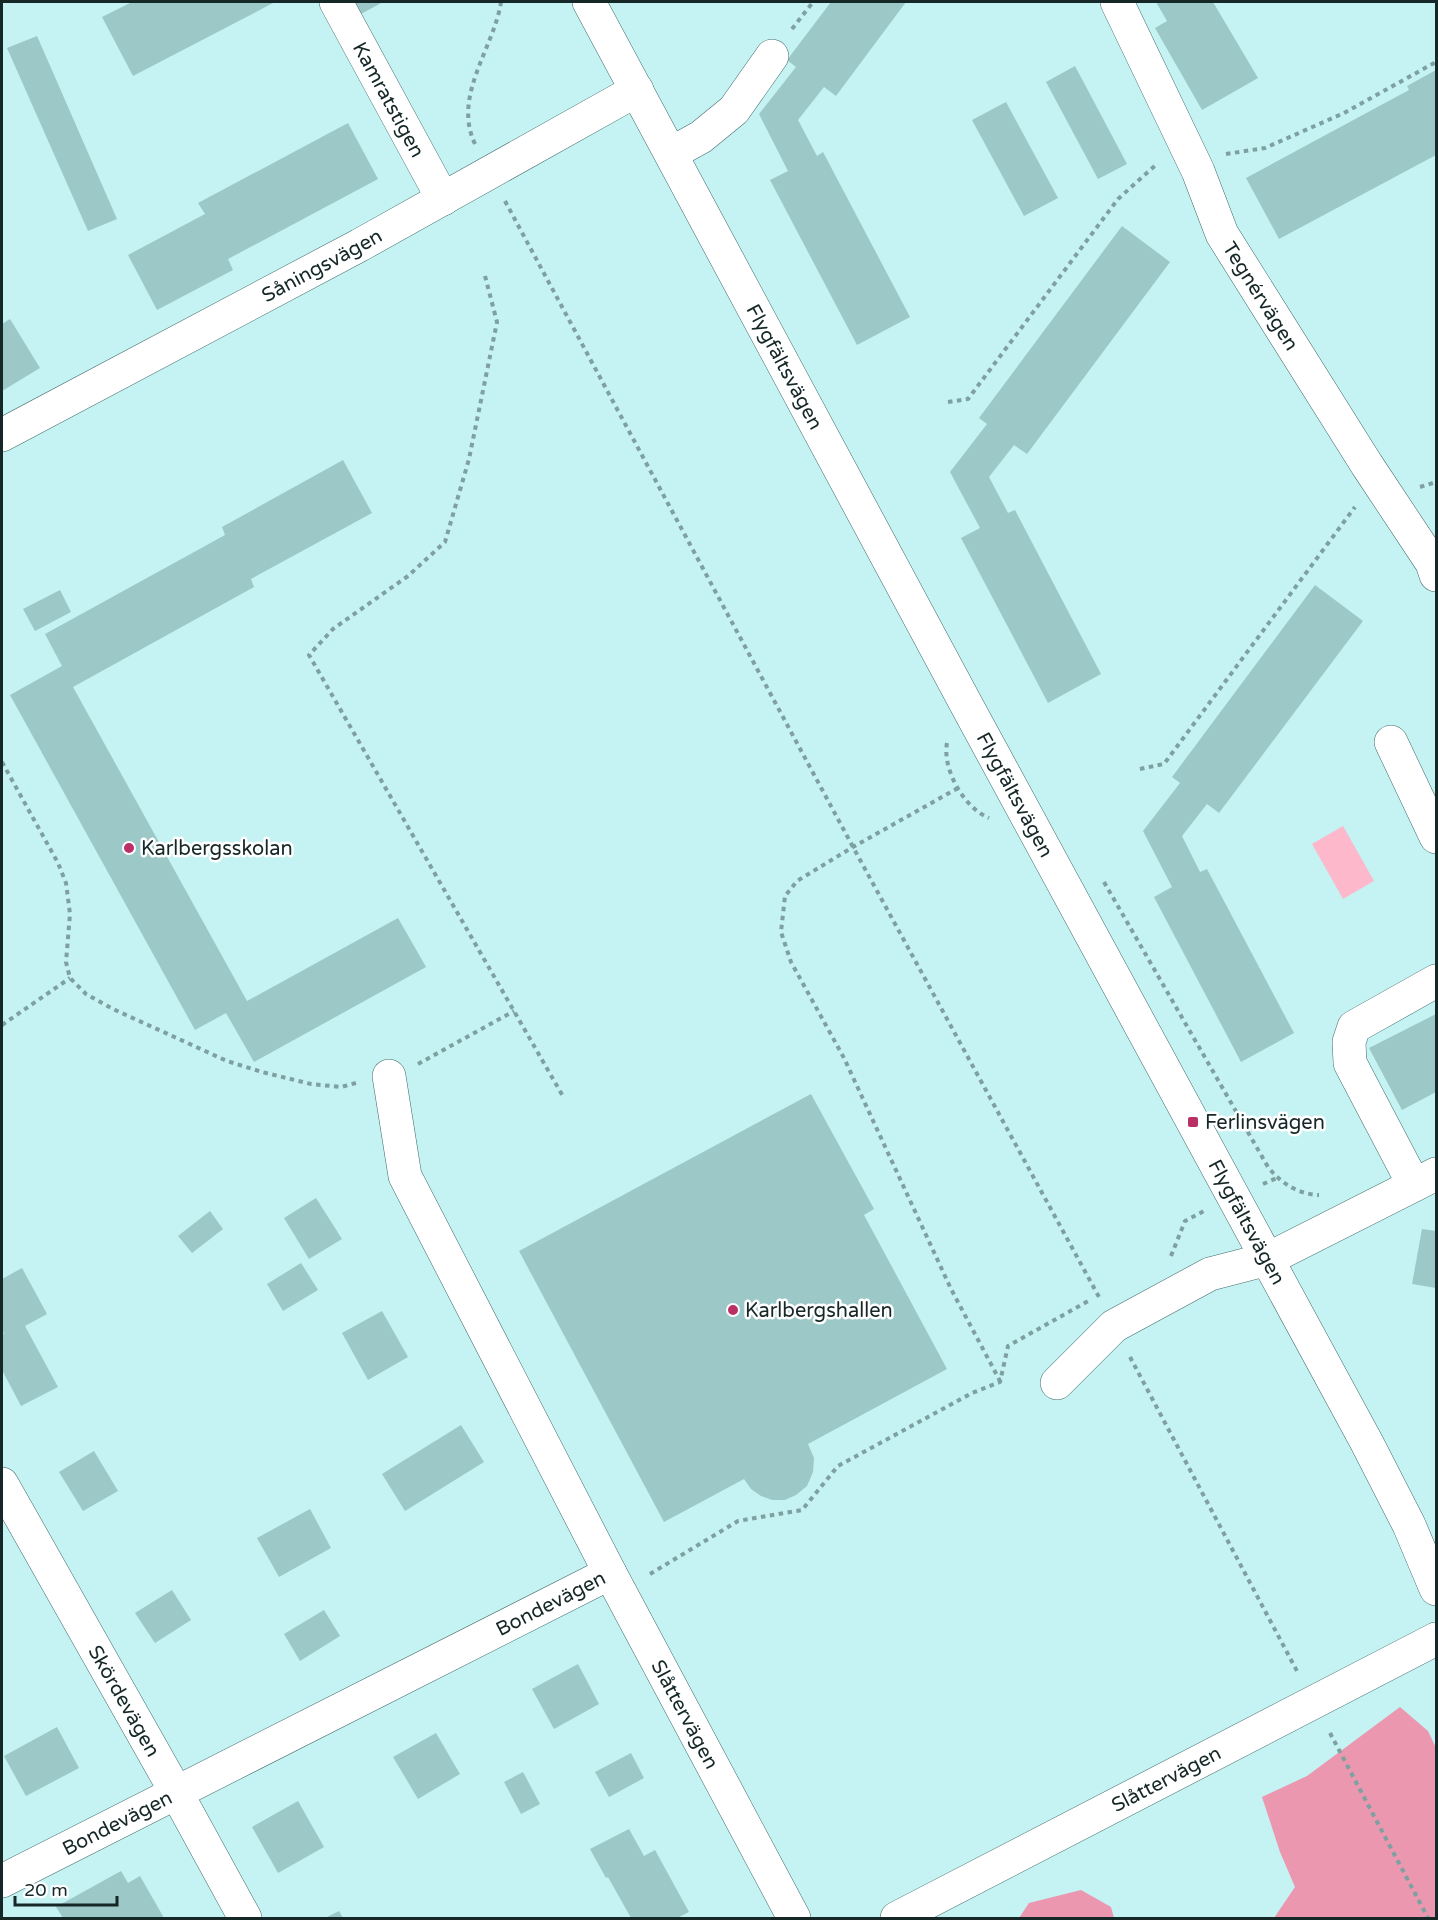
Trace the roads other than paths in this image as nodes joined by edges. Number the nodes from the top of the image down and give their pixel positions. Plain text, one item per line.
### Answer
1 (336, 2) edge
2 (589, 2) edge
3 (1117, 2) edge
4 (772, 56) dead end
5 (637, 90) junction
6 (672, 153) junction
7 (443, 199) junction
8 (2, 435) edge
9 (1437, 575) edge
10 (1391, 742) dead end
11 (1437, 837) edge
12 (1437, 981) edge
13 (389, 1076) road end
14 (1425, 1180) edge
15 (1268, 1259) junction
16 (1057, 1383) dead end
17 (2, 1484) edge
18 (615, 1582) junction
19 (1437, 1589) edge
20 (1437, 1639) edge
21 (176, 1792) junction
22 (2, 1881) edge
23 (245, 1918) edge
24 (794, 1918) edge
25 (897, 1918) edge

1 - 7 street, Kamratstigen
2 - 5 street, Flygfältsvägen
3 - 9 street, Tegnérvägen
4 - 6 street
5 - 6 street, Flygfältsvägen
5 - 7 street, Såningsvägen
6 - 15 street, Flygfältsvägen
7 - 8 street, Såningsvägen
10 - 11 street
12 - 14 street
13 - 18 street, Bondevägen
14 - 15 street
15 - 16 street
15 - 19 street, Flygfältsvägen
17 - 21 street, Skördevägen
18 - 21 street, Bondevägen
18 - 24 street, Slåttervägen
20 - 25 street, Slåttervägen
21 - 22 street, Bondevägen
21 - 23 street, Skördevägen

